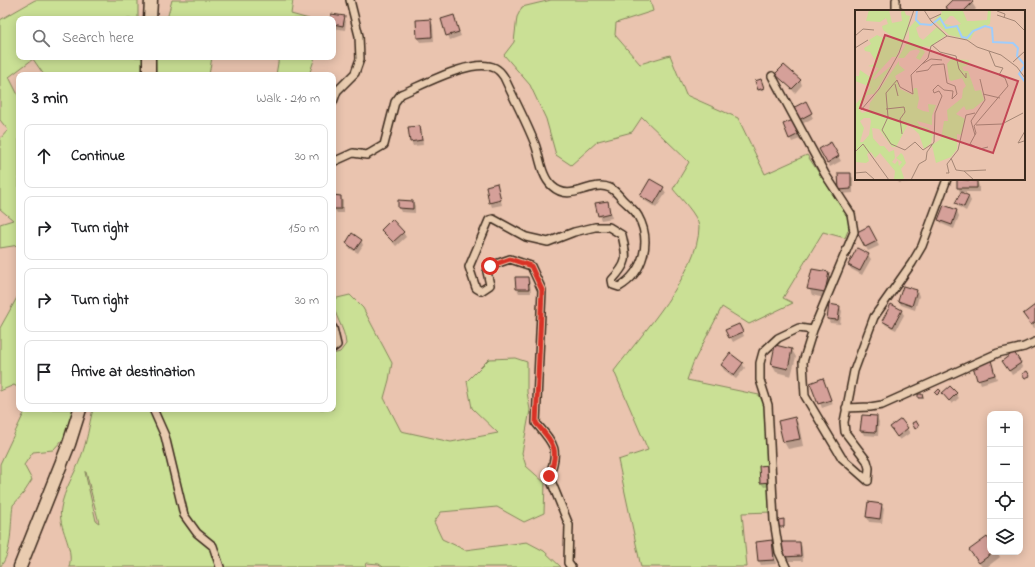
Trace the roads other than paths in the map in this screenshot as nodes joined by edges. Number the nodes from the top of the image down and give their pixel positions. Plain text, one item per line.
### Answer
1 (151, 0) edge
2 (350, 0) edge
3 (896, 0) edge
4 (898, 10) edge
5 (150, 16) edge
6 (150, 60) edge
7 (149, 72) edge
8 (772, 76) dead end
9 (336, 94) edge
10 (336, 161) edge
11 (948, 180) edge
12 (813, 330) junction
13 (1035, 342) edge
14 (846, 408) junction
15 (79, 412) edge
16 (154, 412) edge
17 (20, 567) edge
18 (220, 567) edge
19 (571, 567) edge
20 (786, 567) edge

1 - 5 highway
2 - 9 street
3 - 4 street
6 - 7 highway
8 - 12 street
10 - 19 street
11 - 14 street
12 - 14 street
12 - 20 street
13 - 14 street
15 - 17 highway
16 - 18 street

